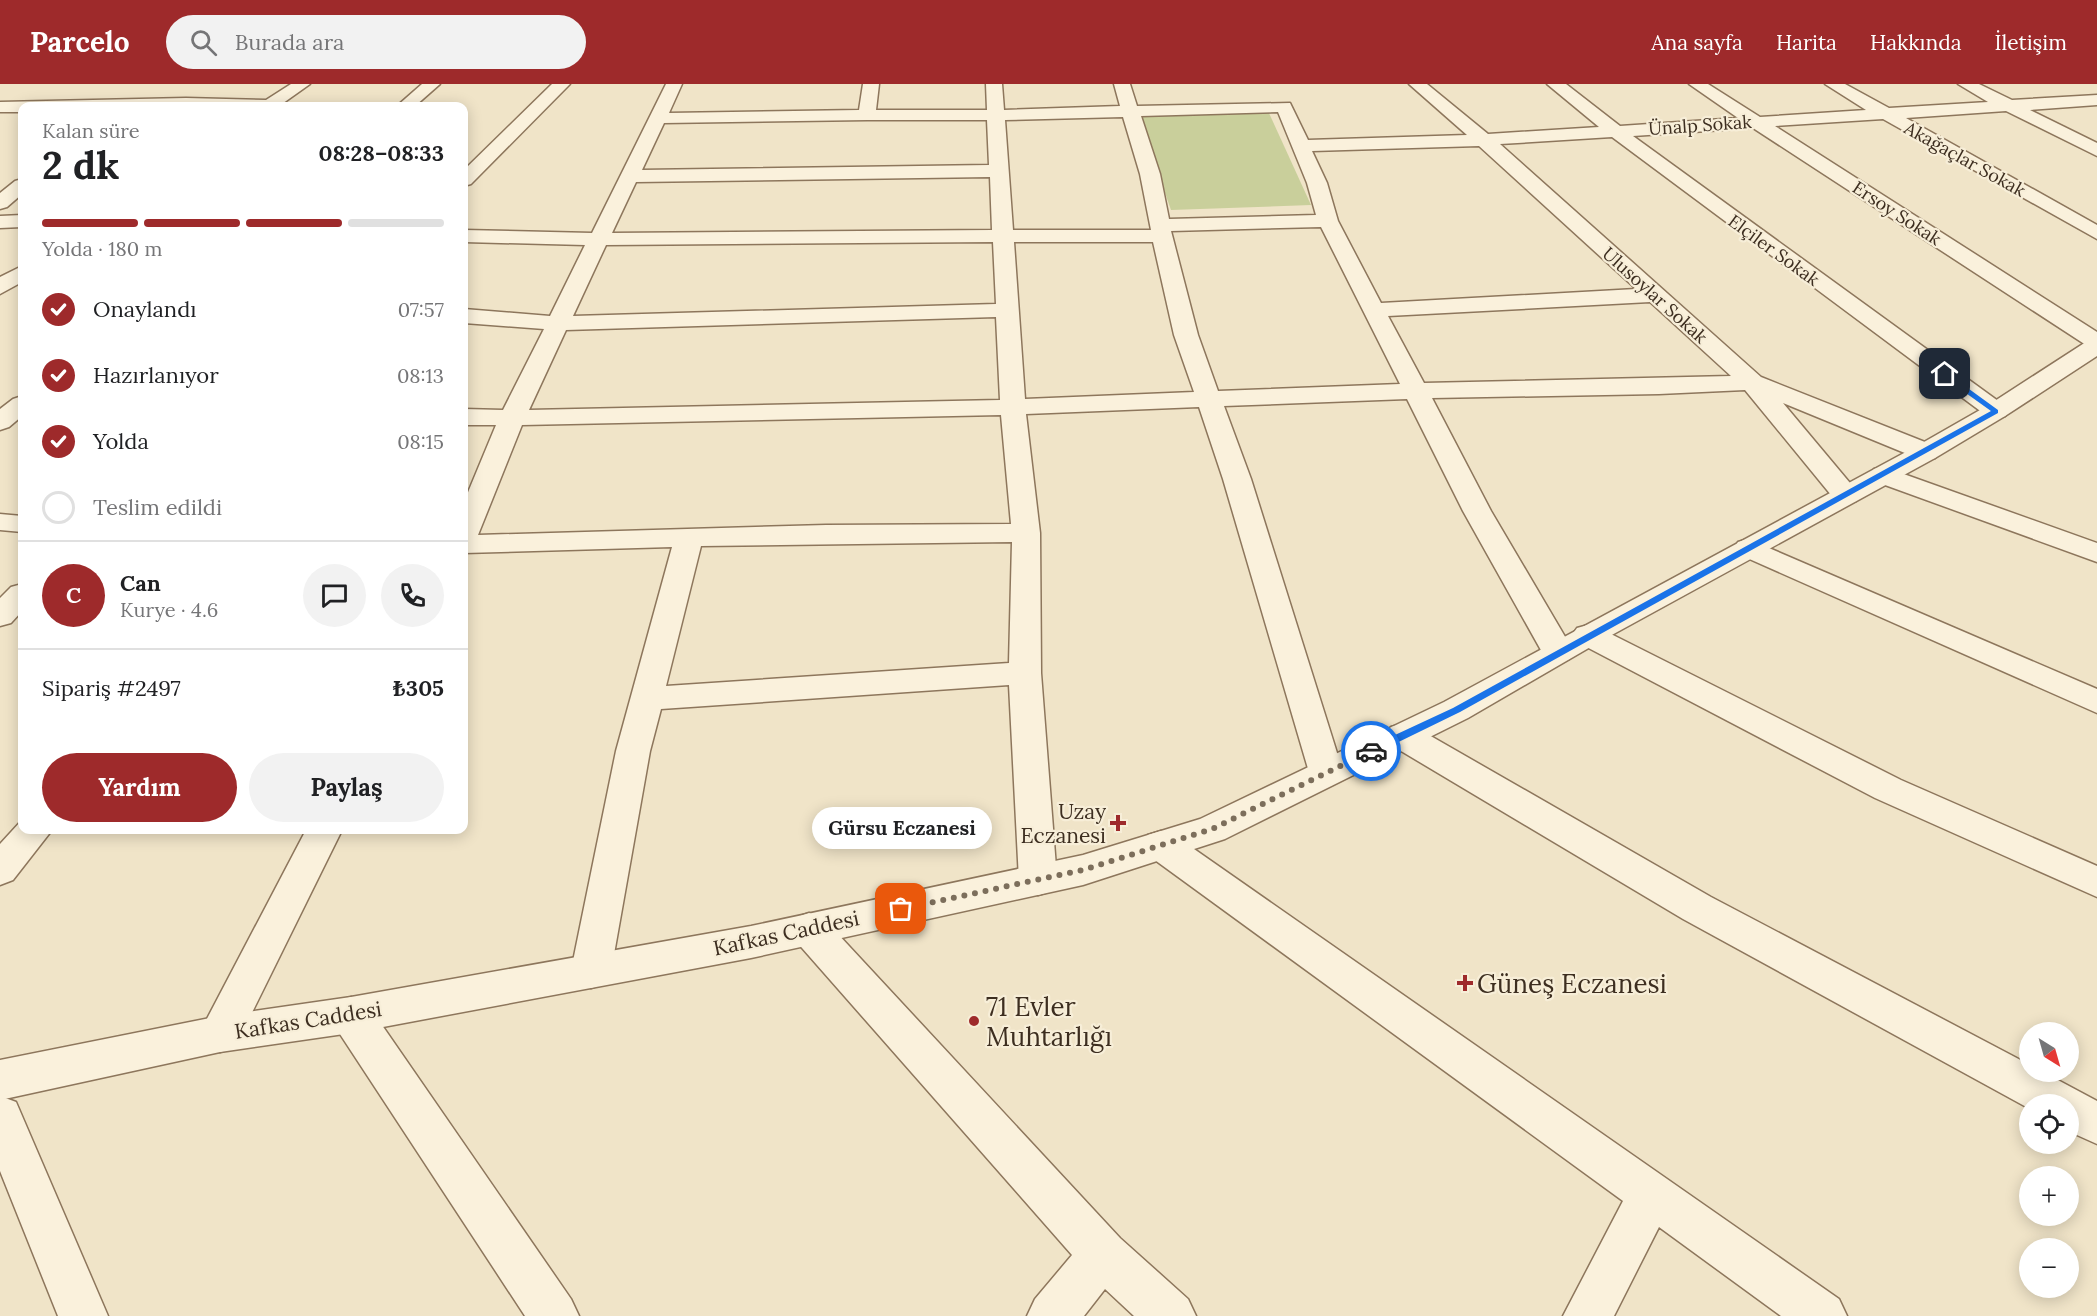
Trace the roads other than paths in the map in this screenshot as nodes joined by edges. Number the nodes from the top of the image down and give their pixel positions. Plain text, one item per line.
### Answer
1 (157, 84) edge
2 (302, 84) edge
3 (432, 84) edge
4 (562, 84) edge
5 (674, 84) edge
6 (871, 84) edge
7 (994, 84) edge
8 (1122, 84) edge
9 (1417, 84) edge
10 (1555, 84) edge
11 (1697, 84) edge
12 (1833, 84) edge
13 (1966, 84) edge
14 (2097, 100) edge
15 (136, 102) edge
16 (275, 102) edge
17 (410, 102) edge
18 (2009, 106) junction
19 (0, 107) edge
20 (18, 107) edge
21 (1129, 109) junction
22 (1885, 113) junction
23 (867, 115) junction
24 (995, 115) junction
25 (656, 118) junction
26 (1756, 122) junction
27 (1616, 131) junction
28 (1484, 140) junction
29 (1302, 146) junction
30 (2097, 150) edge
31 (999, 171) junction
32 (468, 176) edge
33 (632, 176) junction
34 (18, 188) edge
35 (0, 202) edge
36 (18, 221) edge
37 (1328, 221) junction
38 (0, 222) edge
39 (1161, 230) junction
40 (2097, 233) edge
41 (1004, 234) junction
42 (468, 236) edge
43 (596, 241) junction
44 (18, 275) edge
45 (0, 287) edge
46 (1655, 295) junction
47 (1006, 310) junction
48 (1373, 310) junction
49 (468, 316) edge
50 (558, 323) junction
51 (2097, 343) edge
52 (1752, 382) junction
53 (1415, 391) junction
54 (1209, 400) junction
55 (18, 407) edge
56 (1012, 407) junction
57 (1996, 411) junction
58 (468, 417) edge
59 (512, 418) junction
60 (0, 422) edge
61 (1926, 452) junction
62 (1884, 475) junction
63 (1846, 495) junction
64 (0, 522) edge
65 (18, 524) edge
66 (468, 524) edge
67 (1026, 533) junction
68 (689, 538) junction
69 (468, 544) edge
70 (1748, 548) junction
71 (2097, 553) edge
72 (18, 598) edge
73 (0, 616) edge
74 (1573, 643) junction
75 (1025, 673) junction
76 (647, 699) junction
77 (2097, 702) edge
78 (1403, 736) junction
79 (1326, 772) junction
80 (31, 834) edge
81 (322, 834) edge
82 (1161, 845) junction
83 (0, 870) edge
84 (1038, 880) junction
85 (2097, 882) edge
86 (809, 929) junction
87 (591, 971) junction
88 (351, 1015) junction
89 (220, 1034) junction
90 (0, 1080) edge
91 (2042, 1094) edge
92 (2079, 1114) edge
93 (0, 1116) edge
94 (2097, 1123) edge
95 (1651, 1194) junction
96 (1103, 1255) junction
97 (83, 1316) edge
98 (554, 1316) edge
99 (1052, 1316) edge
100 (1171, 1316) edge
101 (1588, 1316) edge
102 (1822, 1316) edge

1 - 15 street
2 - 16 street
3 - 17 street
4 - 32 street
5 - 25 street
6 - 23 street
7 - 24 street
8 - 21 street
9 - 28 street, Ulusoylar Sokak
10 - 27 street, Elçiler Sokak
11 - 26 street, Ersoy Sokak
12 - 22 street, Akağaçlar Sokak
13 - 18 street
14 - 18 street, Ünalp Sokak
18 - 22 street, Ünalp Sokak
18 - 30 street
19 - 20 street
21 - 24 street
21 - 29 street
21 - 39 street
22 - 26 street, Ünalp Sokak
22 - 40 street, Akağaçlar Sokak
23 - 24 street
23 - 25 street
24 - 31 street
25 - 33 street
26 - 27 street, Ünalp Sokak
26 - 51 street, Ersoy Sokak
27 - 28 street, Ünalp Sokak
27 - 57 street, Elçiler Sokak
28 - 29 street, Ünalp Sokak
28 - 46 street, Ulusoylar Sokak
29 - 37 street
31 - 33 street
31 - 41 street
33 - 43 street
34 - 35 street
36 - 38 street
37 - 39 street
37 - 48 street
39 - 41 street
39 - 54 street
41 - 43 street
41 - 47 street
42 - 43 street
43 - 50 street
44 - 45 street
46 - 48 street
46 - 52 street, Ulusoylar Sokak
47 - 50 street
47 - 56 street
48 - 53 street
49 - 50 street
50 - 59 street
51 - 57 street, Kafkas Caddesi
52 - 53 street
52 - 61 street, Ulusoylar Sokak
52 - 63 street
53 - 54 street
53 - 74 street
54 - 56 street
54 - 79 street
55 - 60 street
56 - 59 street
56 - 67 street
57 - 61 street, Kafkas Caddesi
58 - 59 street
59 - 66 street
61 - 62 street, Kafkas Caddesi
62 - 63 street, Kafkas Caddesi
62 - 71 street
63 - 70 street, Kafkas Caddesi
64 - 65 street
67 - 68 street
67 - 75 street
68 - 69 street
68 - 76 street
70 - 74 street, Kafkas Caddesi
70 - 77 street
72 - 73 street
74 - 78 street, Kafkas Caddesi
74 - 85 street
75 - 76 street
75 - 84 street
76 - 87 street
78 - 79 street, Kafkas Caddesi
78 - 91 street
79 - 82 street, Kafkas Caddesi
80 - 83 street
81 - 89 street
82 - 84 street, Kafkas Caddesi
82 - 95 street
84 - 86 street, Kafkas Caddesi
86 - 87 street, Kafkas Caddesi
86 - 96 street
87 - 88 street, Kafkas Caddesi
88 - 89 street, Kafkas Caddesi
88 - 98 street
89 - 90 street, Kafkas Caddesi
92 - 94 street
93 - 97 street
95 - 101 street
95 - 102 street
96 - 99 street
96 - 100 street

